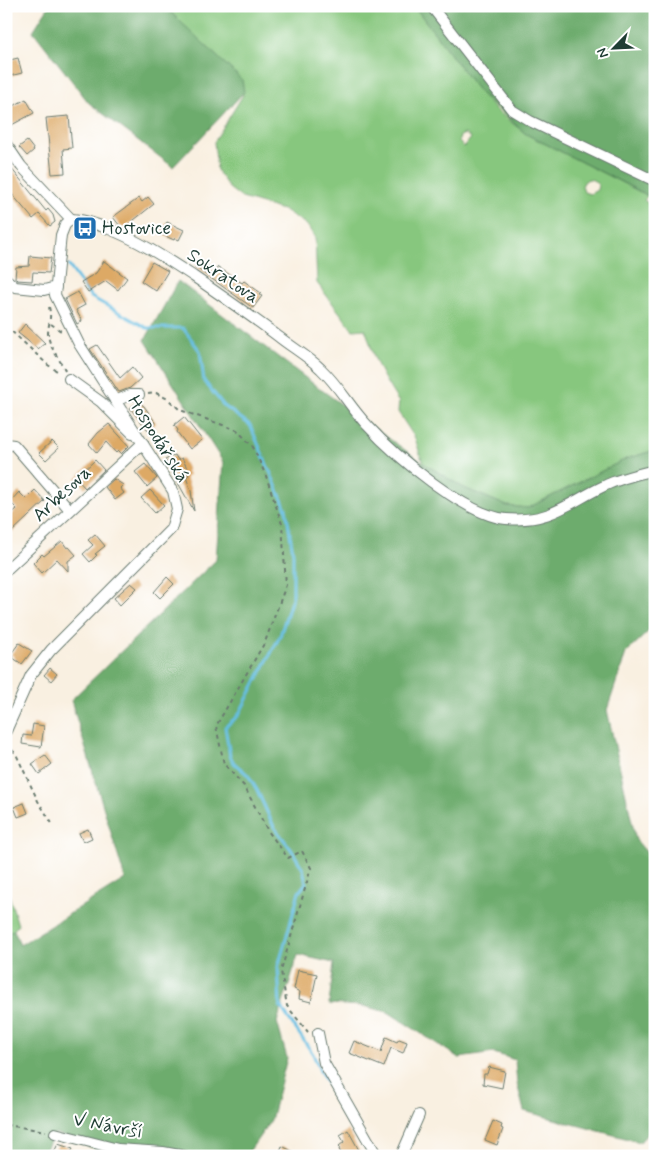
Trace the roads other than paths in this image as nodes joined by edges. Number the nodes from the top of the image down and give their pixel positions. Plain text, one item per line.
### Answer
1 (431, 6) edge
2 (6, 144) edge
3 (655, 181) edge
4 (71, 220) junction
5 (6, 279) edge
6 (56, 287) junction
7 (69, 379) road end
8 (140, 395) road end
9 (115, 401) junction
10 (142, 442) junction
11 (7, 444) edge
12 (655, 470) edge
13 (70, 510) junction
14 (6, 570) edge
15 (6, 731) edge
16 (313, 1033) road end
17 (419, 1115) dead end
18 (55, 1133) road end
19 (185, 1156) edge
20 (377, 1156) edge
21 (401, 1156) edge

1 - 3 street
2 - 4 street
4 - 6 street, Hospodářská
4 - 12 street, Sokratova
5 - 6 street
6 - 9 street, Hospodářská
7 - 10 street
8 - 9 street
9 - 10 street, Hospodářská
10 - 13 street, Arbesova
10 - 15 street, Hospodářská
11 - 13 street
13 - 14 street, Arbesova
16 - 20 street
17 - 21 street
18 - 19 street, V Návrší

